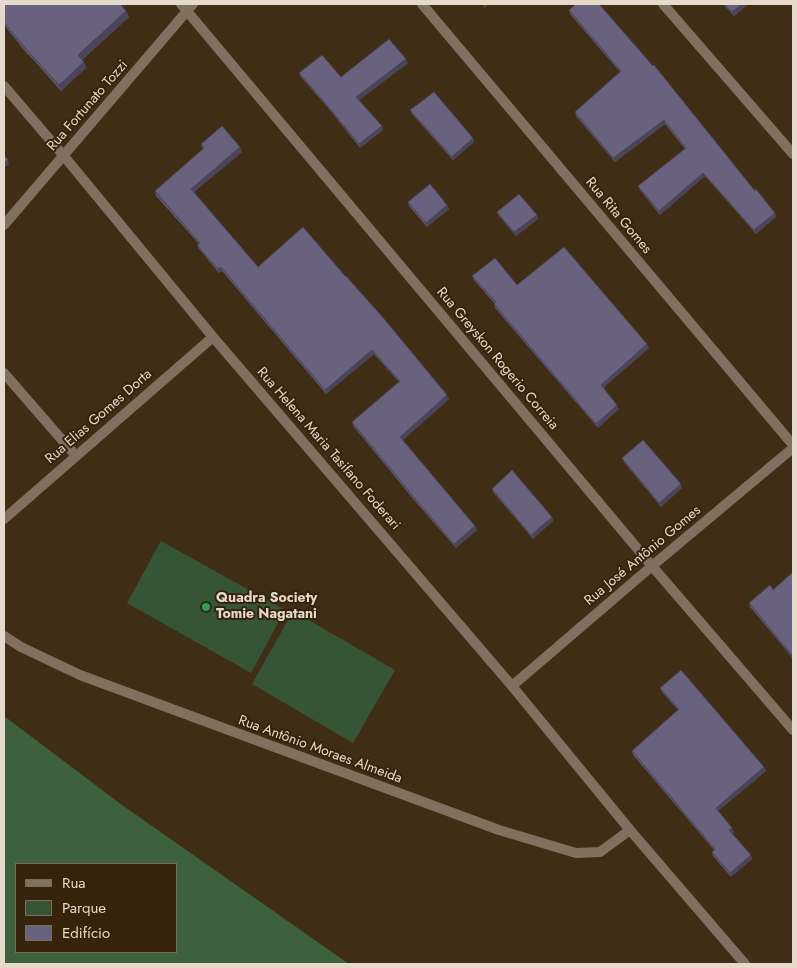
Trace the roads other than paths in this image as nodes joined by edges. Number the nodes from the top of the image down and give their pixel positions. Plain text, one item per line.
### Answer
1 (422, 4) edge
2 (663, 4) edge
3 (187, 6) edge
4 (4, 86) edge
5 (793, 154) edge
6 (64, 156) junction
7 (4, 225) edge
8 (213, 337) junction
9 (4, 373) edge
10 (793, 447) edge
11 (76, 456) junction
12 (4, 519) edge
13 (652, 566) junction
14 (4, 636) edge
15 (512, 686) junction
16 (793, 730) edge
17 (630, 830) junction
18 (745, 964) edge

1 - 10 street, Rua Rita Gomes
2 - 5 street
3 - 6 street, Rua Fortunato Tozzi
3 - 13 street, Rua Greyskon Rogerio Correia
4 - 6 street, Rua Helena Maria Tasifano Foderari
6 - 7 street, Rua Fortunato Tozzi
6 - 8 street, Rua Helena Maria Tasifano Foderari
8 - 11 street, Rua Elias Gomes Dorta
8 - 15 street, Rua Helena Maria Tasifano Foderari
9 - 11 street
10 - 13 street, Rua José Antônio Gomes
11 - 12 street, Rua Elias Gomes Dorta
13 - 15 street, Rua José Antônio Gomes
13 - 16 street, Rua Greyskon Rogerio Correia
14 - 17 street, Rua Antônio Moraes Almeida
15 - 17 street, Rua Helena Maria Tasifano Foderari
17 - 18 street, Rua Helena Maria Tasifano Foderari

